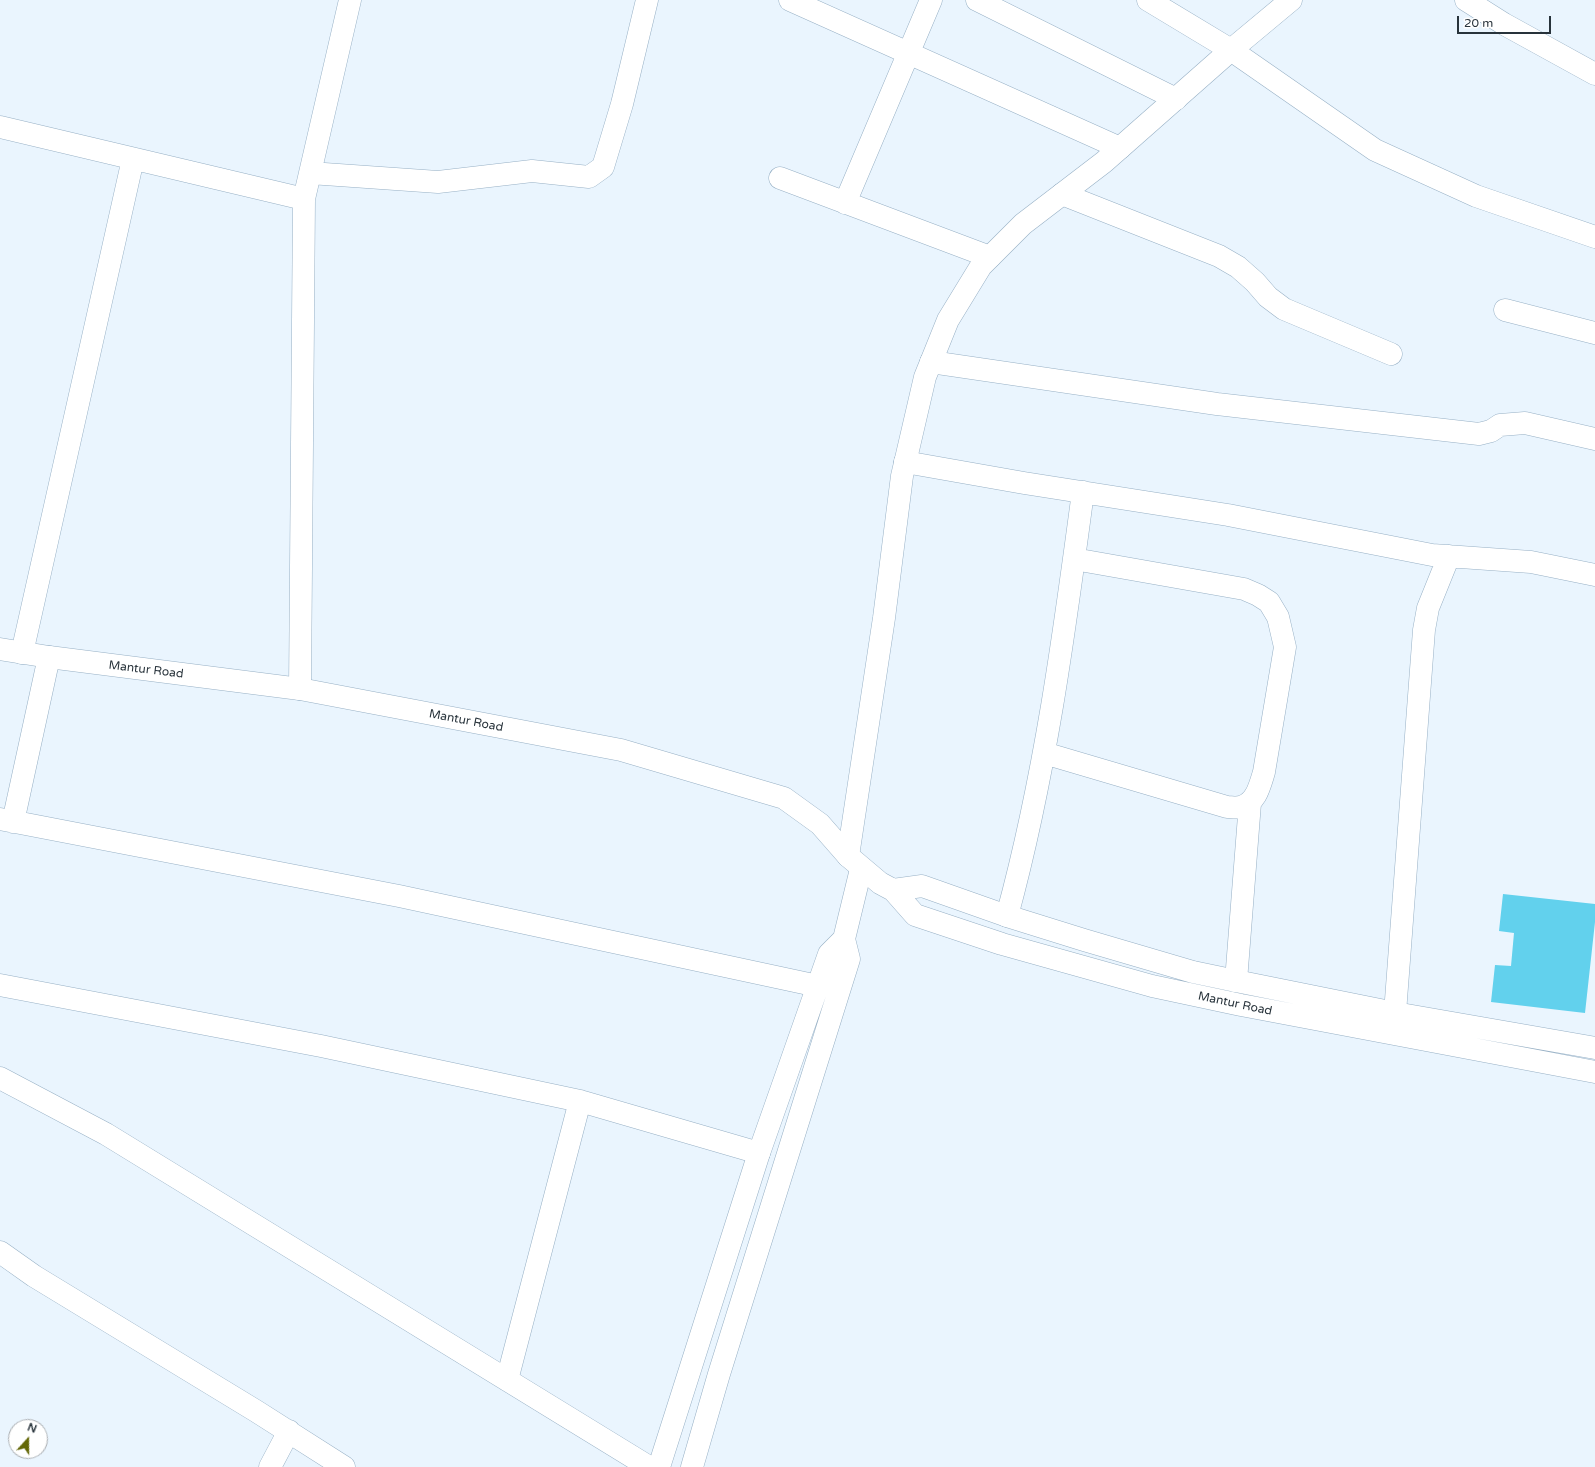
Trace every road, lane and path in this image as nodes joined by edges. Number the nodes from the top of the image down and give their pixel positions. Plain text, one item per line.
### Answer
1 (350, 0) edge
2 (647, 0) edge
3 (790, 0) edge
4 (931, 0) edge
5 (977, 0) edge
6 (1148, 0) edge
7 (1291, 0) edge
8 (1466, 0) edge
9 (1487, 6) edge
10 (1231, 50) junction
11 (910, 53) junction
12 (1595, 74) edge
13 (1176, 99) junction
14 (0, 128) edge
15 (1120, 148) junction
16 (133, 159) junction
17 (310, 173) junction
18 (780, 178) dead end
19 (1062, 194) junction
20 (304, 200) junction
21 (845, 203) junction
22 (1595, 237) edge
23 (990, 257) junction
24 (1505, 310) dead end
25 (1595, 333) edge
26 (1391, 354) dead end
27 (931, 362) junction
28 (1595, 439) edge
29 (905, 462) junction
30 (1082, 492) junction
31 (1450, 556) junction
32 (1074, 559) junction
33 (1595, 575) edge
34 (0, 649) edge
35 (22, 653) junction
36 (49, 657) junction
37 (300, 689) junction
38 (1044, 753) junction
39 (1250, 803) junction
40 (7, 820) edge
41 (854, 862) junction
42 (893, 890) junction
43 (1007, 916) junction
44 (844, 939) junction
45 (1236, 981) junction
46 (0, 985) edge
47 (818, 986) junction
48 (1395, 1013) junction
49 (1595, 1048) edge
50 (1595, 1072) edge
51 (0, 1078) edge
52 (580, 1101) junction
53 (759, 1153) junction
54 (0, 1252) edge
55 (508, 1380) junction
56 (289, 1432) junction
57 (270, 1467) edge
58 (344, 1467) edge
59 (649, 1467) edge
60 (659, 1467) edge
61 (692, 1467) edge

1 - 17 street
2 - 17 street
3 - 11 street
4 - 11 street
5 - 13 street
6 - 10 street
7 - 10 street
8 - 9 street
9 - 12 street
10 - 13 street
10 - 22 street
11 - 15 street
11 - 21 street
13 - 15 street
14 - 16 street
15 - 19 street
16 - 20 street
16 - 35 street
17 - 20 street
18 - 21 street
19 - 23 street
19 - 26 street
20 - 37 street
21 - 23 street
23 - 27 street
24 - 25 street
27 - 28 street
27 - 29 street
29 - 30 street
29 - 41 street
30 - 31 street
30 - 32 street
31 - 33 street
31 - 48 street
32 - 38 street
32 - 39 street
34 - 35 street, Mantur Road
35 - 36 street, Mantur Road
36 - 37 street, Mantur Road
36 - 40 street
37 - 41 street, Mantur Road
38 - 39 street
38 - 43 street
39 - 45 street
40 - 47 street
41 - 42 street, Mantur Road
41 - 44 street
42 - 43 street, Mantur Road
42 - 50 street, Mantur Road
43 - 45 street, Mantur Road
44 - 47 street
44 - 61 street
45 - 48 street, Mantur Road
46 - 52 street
47 - 53 street
48 - 49 street, Mantur Road
51 - 55 street
52 - 53 street
52 - 55 street
53 - 60 street
54 - 56 street
55 - 59 street
56 - 57 street
56 - 58 street

